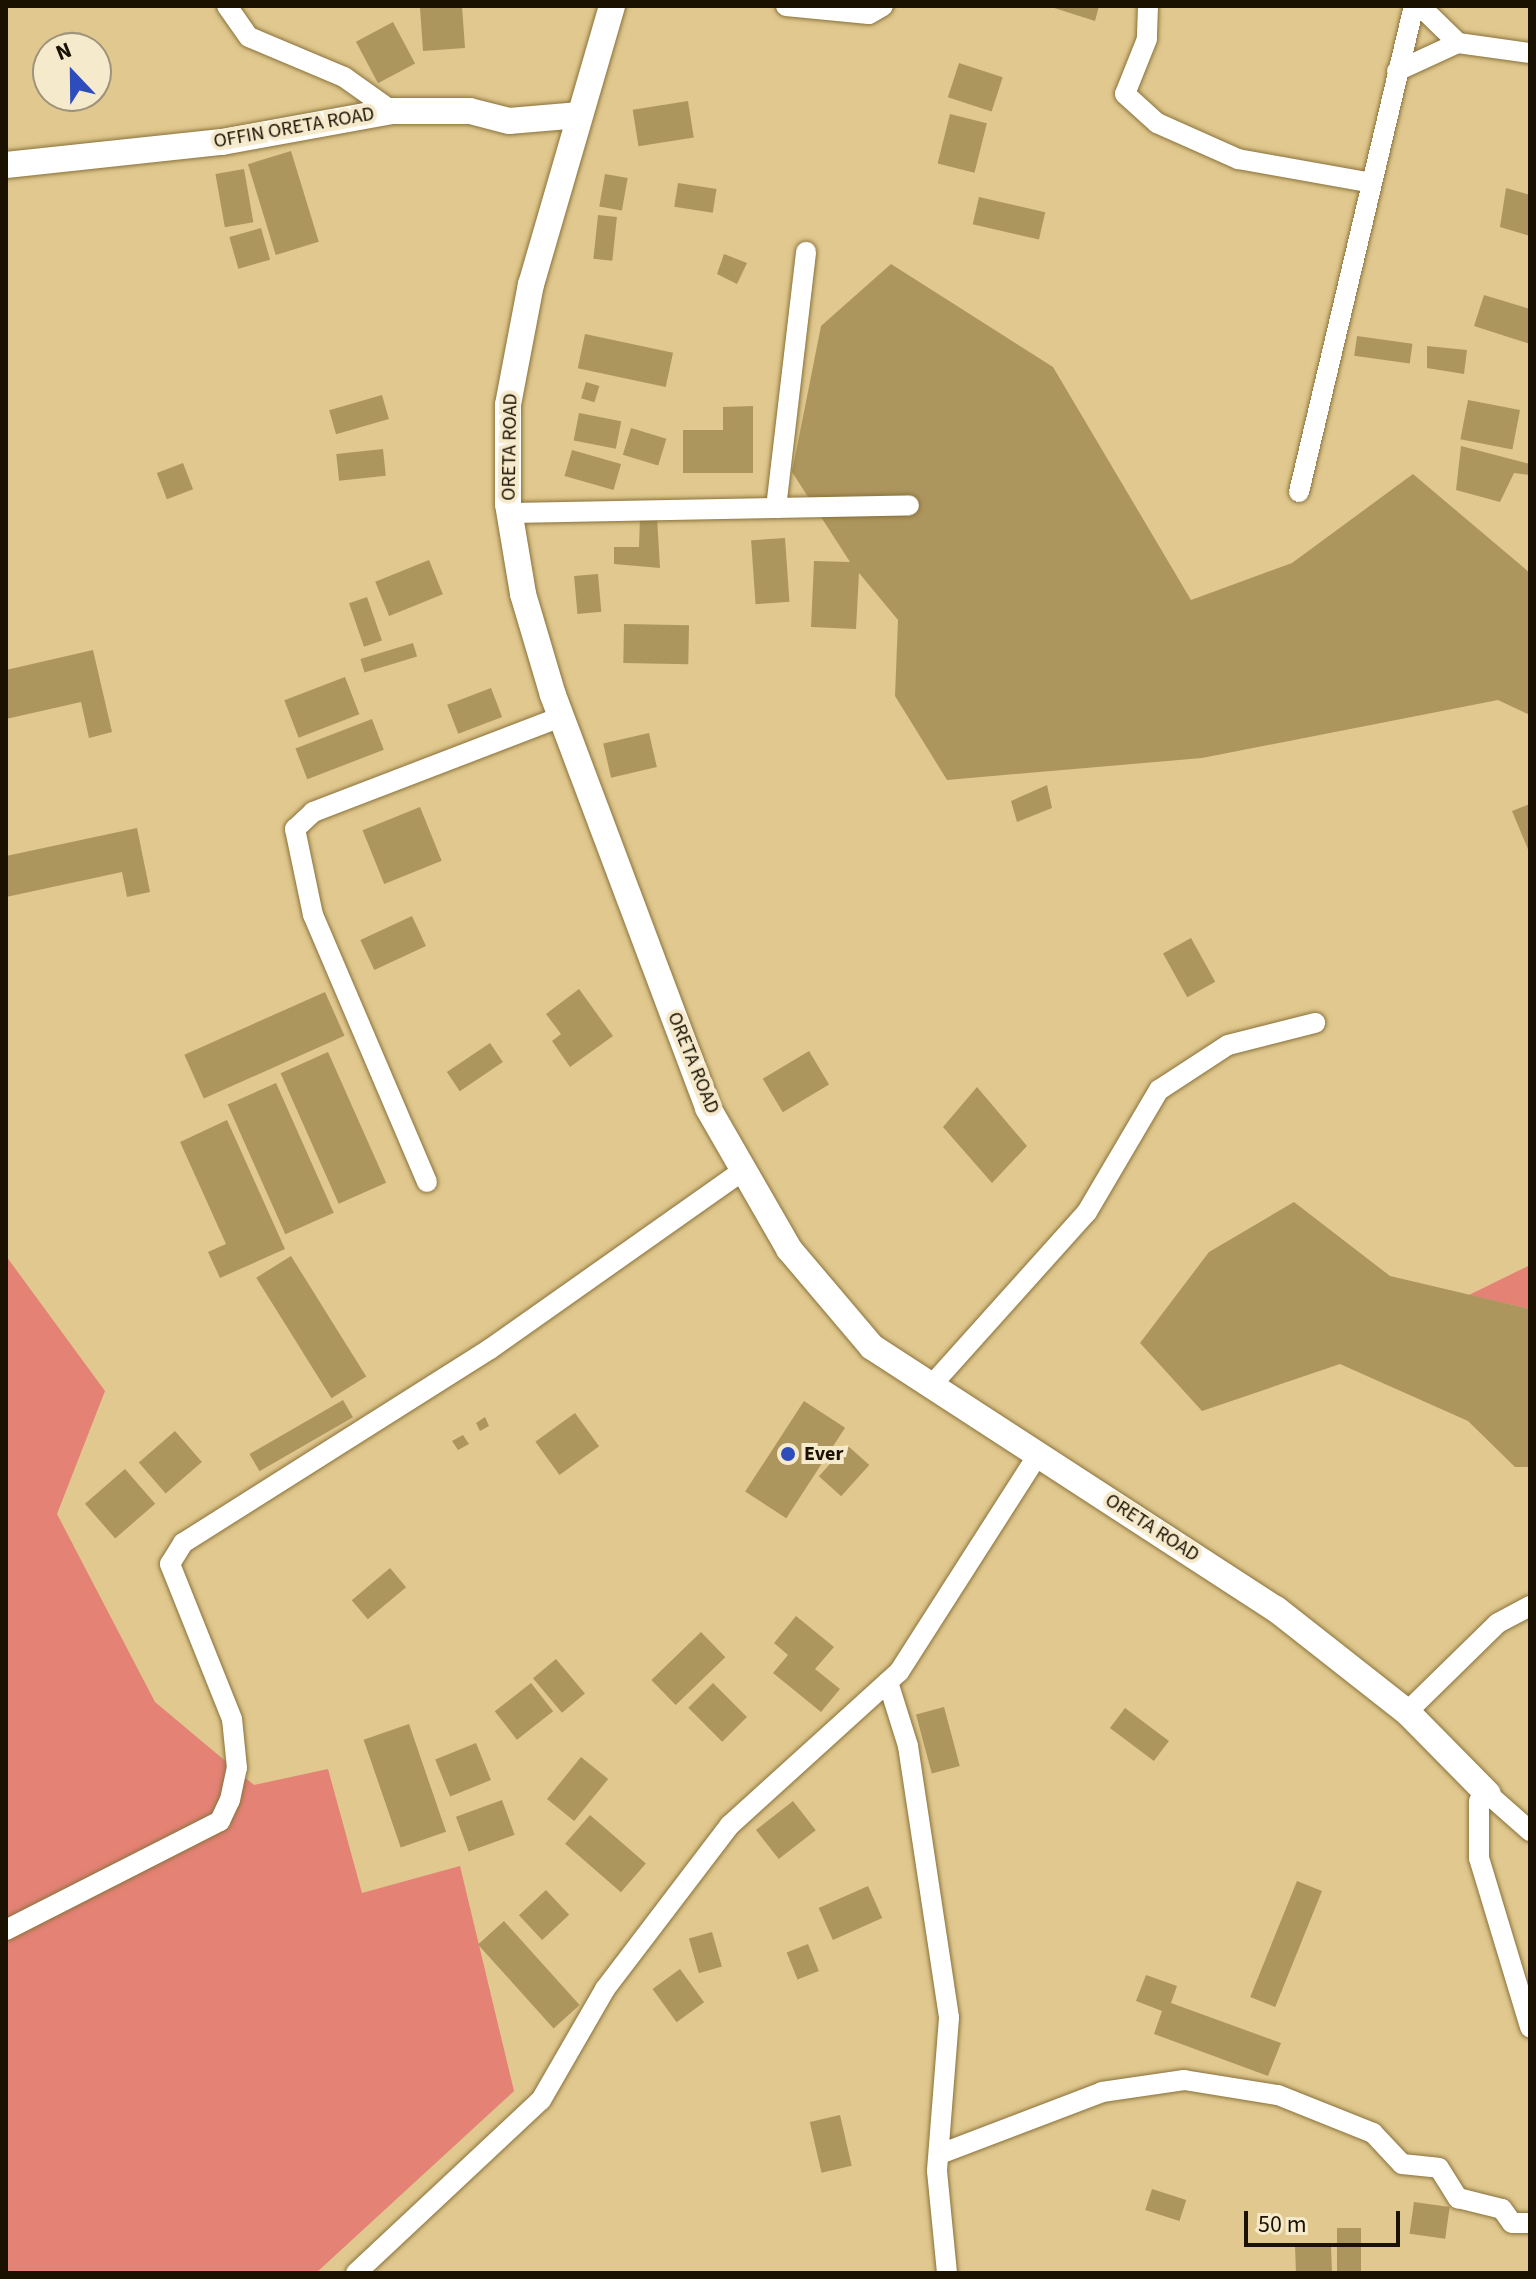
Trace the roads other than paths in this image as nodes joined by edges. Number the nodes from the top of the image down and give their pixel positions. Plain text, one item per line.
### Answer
1 (227, 6) edge
2 (612, 6) edge
3 (786, 6) edge
4 (883, 6) edge
5 (1148, 6) edge
6 (1414, 6) edge
7 (1420, 6) edge
8 (1458, 43) junction
9 (1530, 53) edge
10 (1397, 71) junction
11 (392, 111) junction
12 (580, 115) junction
13 (6, 165) edge
14 (1367, 182) junction
15 (806, 252) dead end
16 (1299, 492) dead end
17 (909, 505) dead end
18 (776, 508) junction
19 (509, 513) junction
20 (561, 717) junction
21 (1315, 1023) dead end
22 (744, 1170) junction
23 (427, 1182) dead end
24 (930, 1387) junction
25 (1037, 1456) junction
26 (1530, 1606) edge
27 (888, 1682) junction
28 (1407, 1712) junction
29 (1488, 1794) junction
30 (1530, 1831) edge
31 (6, 1930) edge
32 (1530, 2027) edge
33 (940, 2154) junction
34 (1530, 2223) edge
35 (356, 2273) edge
36 (947, 2273) edge

1 - 11 street
2 - 12 street, ORETA ROAD
3 - 4 street
5 - 14 street
6 - 10 street
7 - 8 street
8 - 9 street
8 - 10 street
10 - 14 street
11 - 12 street, OFFIN ORETA ROAD
11 - 13 street, OFFIN ORETA ROAD
12 - 19 street, ORETA ROAD
14 - 16 street
15 - 18 street
17 - 18 street
18 - 19 street
19 - 20 street, ORETA ROAD
20 - 22 street, ORETA ROAD
20 - 23 street
21 - 24 street
22 - 24 street, ORETA ROAD
22 - 31 street
24 - 25 street, ORETA ROAD
25 - 27 street
25 - 28 street, ORETA ROAD
26 - 28 street
27 - 33 street
27 - 35 street
28 - 29 street, ORETA ROAD
29 - 30 street
29 - 32 street
33 - 34 street
33 - 36 street

